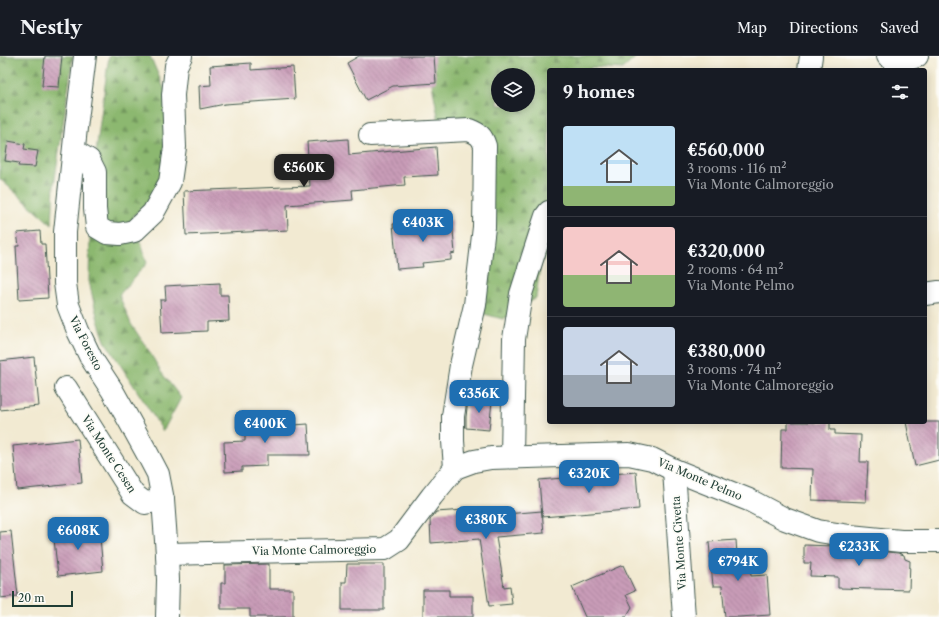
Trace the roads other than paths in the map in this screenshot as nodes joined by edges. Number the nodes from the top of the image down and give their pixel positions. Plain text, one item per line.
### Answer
1 (85, 56) edge
2 (181, 56) edge
3 (811, 56) edge
4 (888, 56) edge
5 (917, 56) edge
6 (809, 68) edge
7 (370, 135) dead end
8 (74, 150) junction
9 (547, 215) edge
10 (939, 292) edge
11 (927, 294) edge
12 (66, 388) dead end
13 (512, 457) junction
14 (455, 468) junction
15 (674, 470) junction
16 (163, 500) junction
17 (939, 541) edge
18 (167, 554) junction
19 (167, 617) edge
20 (684, 617) edge

1 - 8 street, Via Foresto
2 - 8 street
3 - 6 street
4 - 5 street
7 - 14 street
8 - 16 street, Via Foresto
9 - 13 street
10 - 11 street
12 - 16 street, Via Monte Cesen
13 - 14 street, Via Monte Pelmo
13 - 15 street, Via Monte Pelmo
14 - 18 street, Via Monte Calmoreggio
15 - 17 street, Via Monte Pelmo
15 - 20 street, Via Monte Civetta
16 - 18 street, Via Foresto
18 - 19 street, Via Foresto

